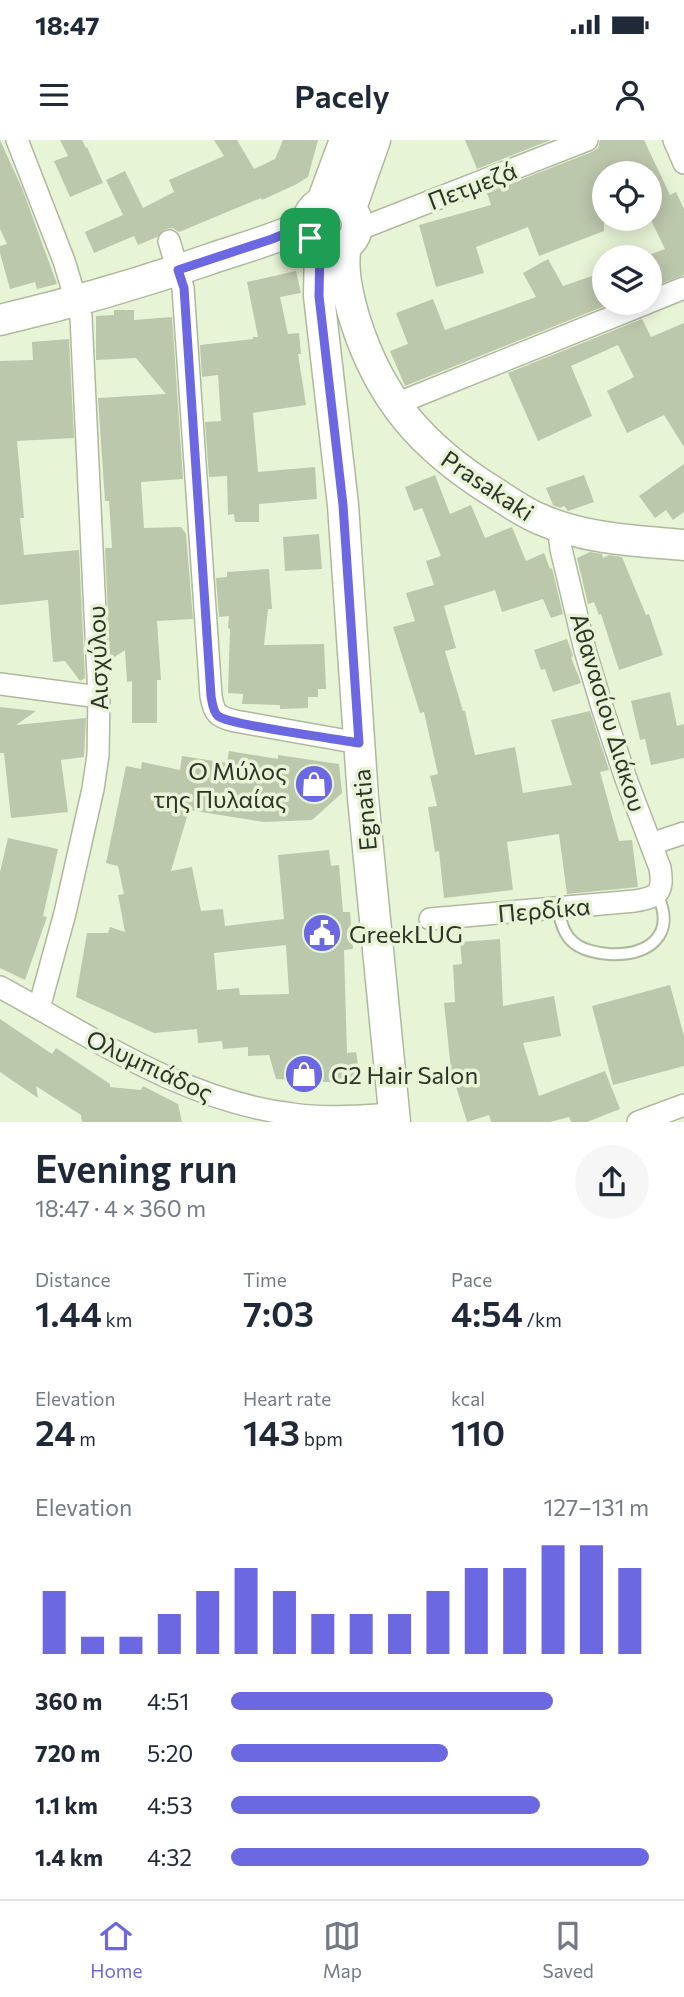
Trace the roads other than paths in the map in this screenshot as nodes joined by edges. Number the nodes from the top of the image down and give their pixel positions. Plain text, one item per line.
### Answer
1 (17, 140) edge
2 (345, 140) edge
3 (375, 140) edge
4 (587, 140) edge
5 (674, 140) edge
6 (684, 163) edge
7 (334, 226) junction
8 (169, 241) dead end
9 (178, 270) junction
10 (684, 288) edge
11 (662, 297) edge
12 (77, 302) junction
13 (616, 315) edge
14 (0, 320) edge
15 (396, 404) junction
16 (563, 528) junction
17 (684, 545) edge
18 (0, 684) edge
19 (99, 697) junction
20 (359, 743) junction
21 (684, 833) edge
22 (651, 844) junction
23 (657, 894) junction
24 (557, 908) junction
25 (430, 919) dead end
26 (0, 986) edge
27 (39, 1008) junction
28 (684, 1105) edge
29 (394, 1118) edge
30 (638, 1122) edge

1 - 12 street, Αισχύλου
2 - 7 street, Egnatia
3 - 7 street, Egnatia
4 - 7 street, Πετμεζά
5 - 6 street
7 - 9 street
7 - 15 street, Prasakaki
7 - 20 street, Egnatia
8 - 9 street
9 - 12 street
9 - 20 street
10 - 11 street
12 - 14 street
12 - 19 street, Αισχύλου
13 - 15 street
15 - 16 street, Prasakaki
16 - 17 street, Prasakaki
16 - 22 street, Αθανασίου Διάκου
18 - 19 street
19 - 27 street, Αισχύλου
20 - 29 street, Egnatia
21 - 22 street
22 - 23 street, Αθανασίου Διάκου
23 - 24 street, Περδίκα
23 - 24 lane
24 - 25 street, Περδίκα
26 - 27 street, Ολυμπιάδος
27 - 29 street, Ολυμπιάδος
28 - 30 street

